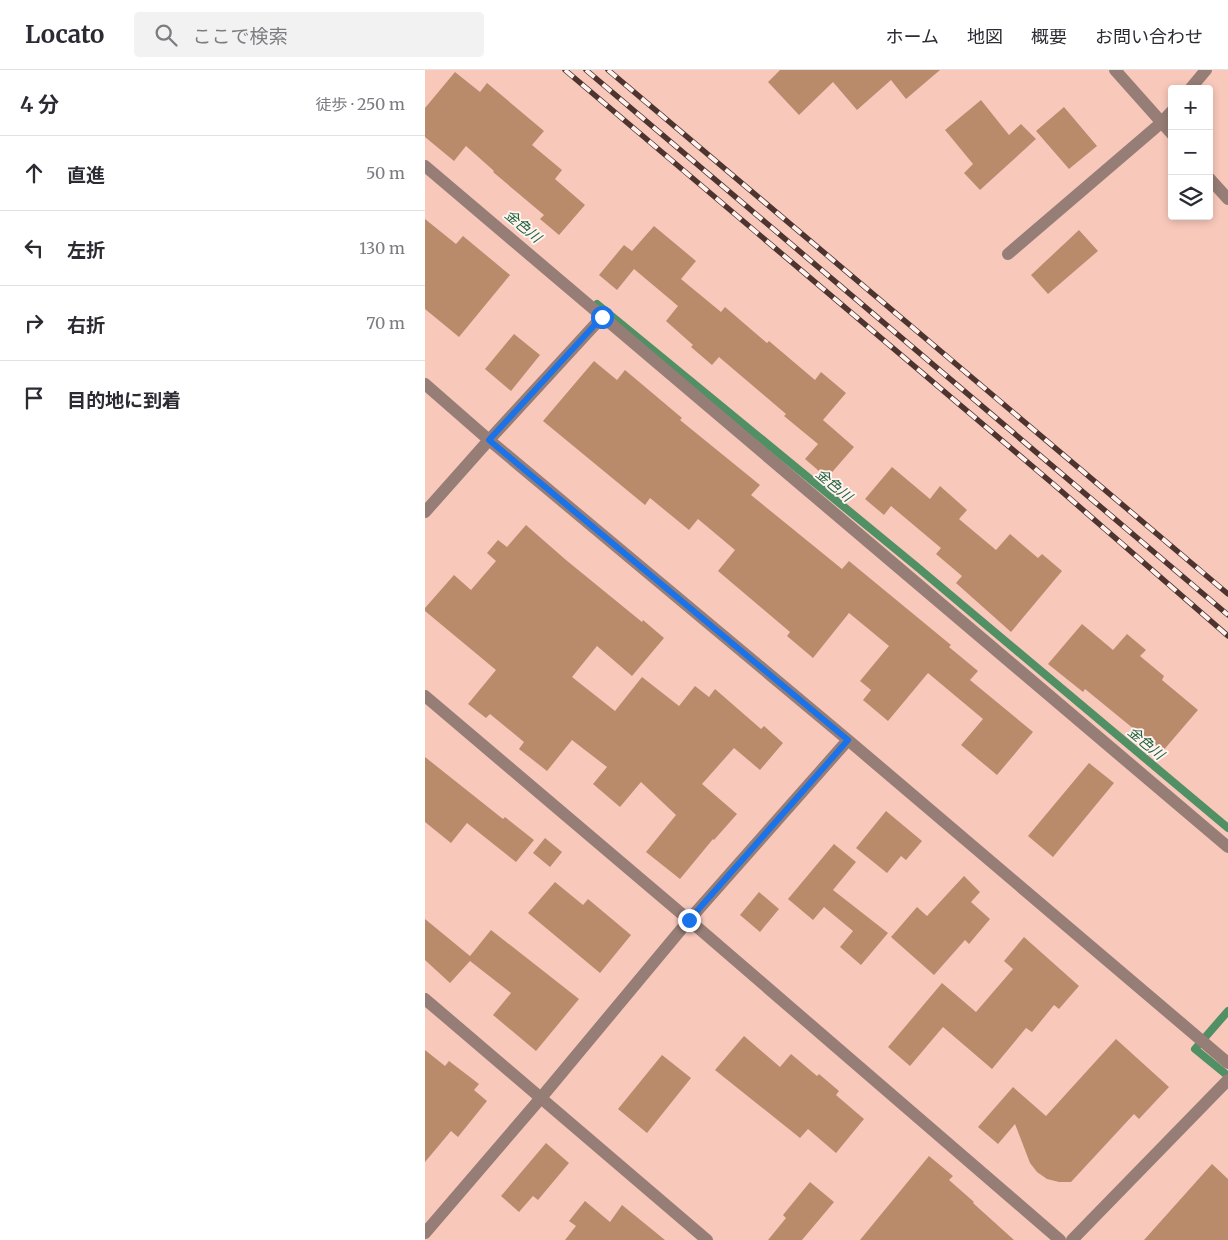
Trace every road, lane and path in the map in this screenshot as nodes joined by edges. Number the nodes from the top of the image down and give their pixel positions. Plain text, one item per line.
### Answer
1 (1115, 70) edge
2 (1206, 70) edge
3 (1193, 85) edge
4 (1168, 114) edge
5 (1161, 122) junction
6 (1168, 130) edge
7 (425, 166) edge
8 (1213, 182) edge
9 (1228, 199) edge
10 (1008, 254) dead end
11 (602, 317) junction
12 (425, 384) edge
13 (489, 440) junction
14 (425, 512) edge
15 (425, 696) edge
16 (848, 740) junction
17 (1228, 847) edge
18 (689, 920) junction
19 (425, 999) edge
20 (1228, 1063) edge
21 (1228, 1080) edge
22 (540, 1099) junction
23 (425, 1233) edge
24 (707, 1240) edge
25 (1060, 1240) edge
26 (1072, 1240) edge

1 - 5 street
2 - 3 street
4 - 5 street
5 - 6 street
5 - 10 street
7 - 11 street
8 - 9 street
11 - 13 street
11 - 17 street
12 - 13 street
13 - 14 street
13 - 16 street
15 - 18 street
16 - 18 street
16 - 20 street
18 - 22 street
18 - 25 street
19 - 22 street
21 - 26 street
22 - 23 street
22 - 24 street

